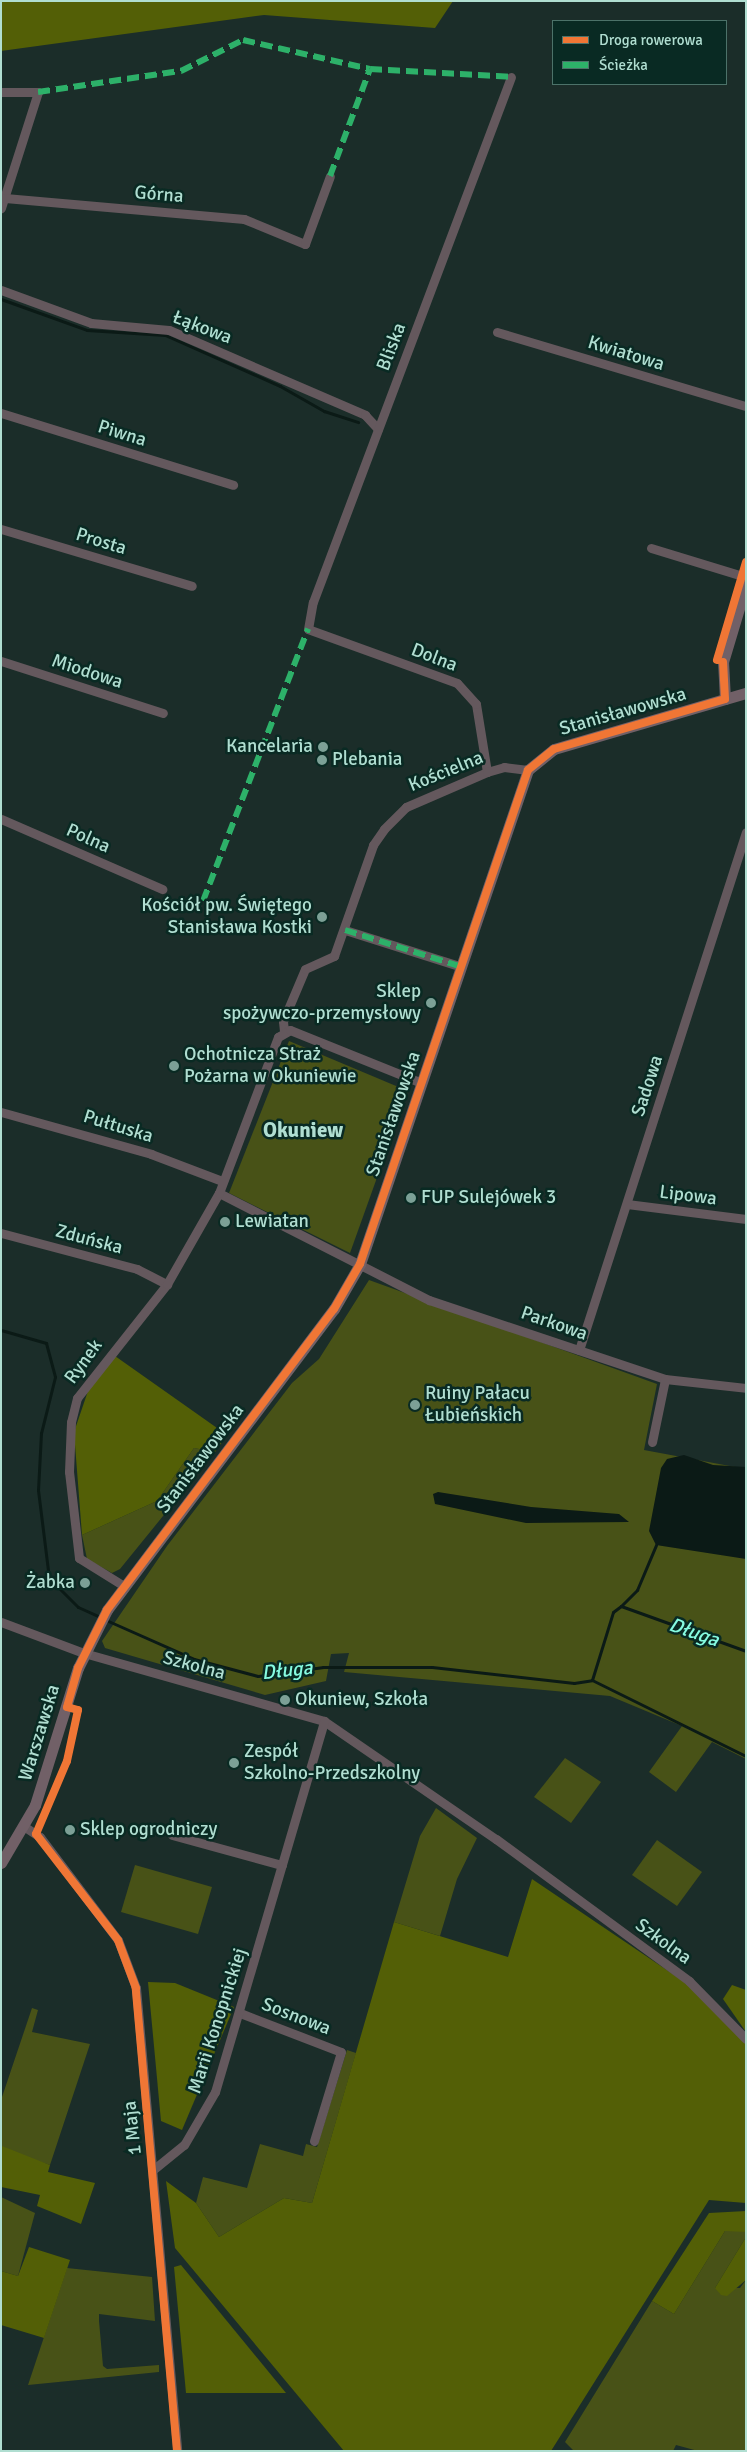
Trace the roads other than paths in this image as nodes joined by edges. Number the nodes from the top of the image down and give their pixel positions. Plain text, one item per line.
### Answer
1 (511, 77) dead end
2 (1, 92) edge
3 (330, 176) dead end
4 (5, 198) junction
5 (1, 208) edge
6 (1, 290) edge
7 (497, 332) dead end
8 (746, 406) edge
9 (1, 413) edge
10 (378, 429) junction
11 (233, 485) dead end
12 (1, 529) edge
13 (651, 548) dead end
14 (746, 577) edge
15 (746, 585) edge
16 (192, 586) dead end
17 (308, 629) joint
18 (1, 661) edge
19 (746, 693) edge
20 (725, 699) junction
21 (163, 713) dead end
22 (528, 770) junction
23 (487, 772) junction
24 (1, 819) edge
25 (746, 832) edge
26 (162, 889) dead end
27 (345, 930) junction
28 (459, 966) junction
29 (284, 1031) junction
30 (422, 1083) junction
31 (1, 1112) edge
32 (222, 1181) junction
33 (218, 1194) junction
34 (627, 1204) junction
35 (746, 1219) edge
36 (1, 1233) edge
37 (360, 1264) junction
38 (167, 1284) junction
39 (580, 1350) junction
40 (665, 1379) junction
41 (746, 1388) edge
42 (652, 1442) dead end
43 (124, 1586) junction
44 (107, 1610) joint
45 (1, 1622) edge
46 (84, 1652) junction
47 (324, 1721) junction
48 (25, 1827) junction
49 (172, 1835) dead end
50 (1, 1863) edge
51 (282, 1865) junction
52 (240, 2013) junction
53 (746, 2039) edge
54 (314, 2140) dead end
55 (154, 2169) junction
56 (177, 2451) edge

1 - 10 street, Bliska
2 - 4 street
3 - 4 street, Górna
4 - 5 street
6 - 10 street, Łąkowa
7 - 8 street, Kwiatowa
9 - 11 street, Piwna
10 - 17 street, Bliska
12 - 16 street, Prosta
13 - 14 street
15 - 20 main road
17 - 23 street, Dolna
18 - 21 street, Miodowa
19 - 20 main road, Stanisławowska
20 - 22 main road, Stanisławowska
22 - 23 street, Kościelna
22 - 28 main road, Stanisławowska
23 - 27 street, Kościelna
24 - 26 street, Polna
25 - 34 street, Sadowa
27 - 28 street
27 - 29 street, Kościelna
28 - 30 main road, Stanisławowska
29 - 30 street
29 - 32 street, Rynek
30 - 37 main road, Stanisławowska
31 - 32 street, Pułtuska
32 - 33 street, Rynek
33 - 37 street
33 - 38 street, Rynek
34 - 35 street, Lipowa
34 - 39 street, Sadowa
36 - 38 street, Zduńska
37 - 39 street, Parkowa
37 - 43 main road, Stanisławowska
38 - 43 street, Rynek
39 - 40 street, Parkowa
40 - 41 street, Parkowa
40 - 42 street
43 - 44 main road, Stanisławowska
44 - 46 main road, Warszawska
45 - 46 street, Szkolna
46 - 47 street, Szkolna
46 - 48 main road, Warszawska
47 - 51 street, Marii Konopnickiej
47 - 53 street, Szkolna
48 - 50 main road, Warszawska
48 - 55 street, 1 Maja
49 - 51 street
51 - 52 street, Marii Konopnickiej
52 - 54 street, Sosnowa
52 - 55 street, Marii Konopnickiej
55 - 56 street, 1 Maja

